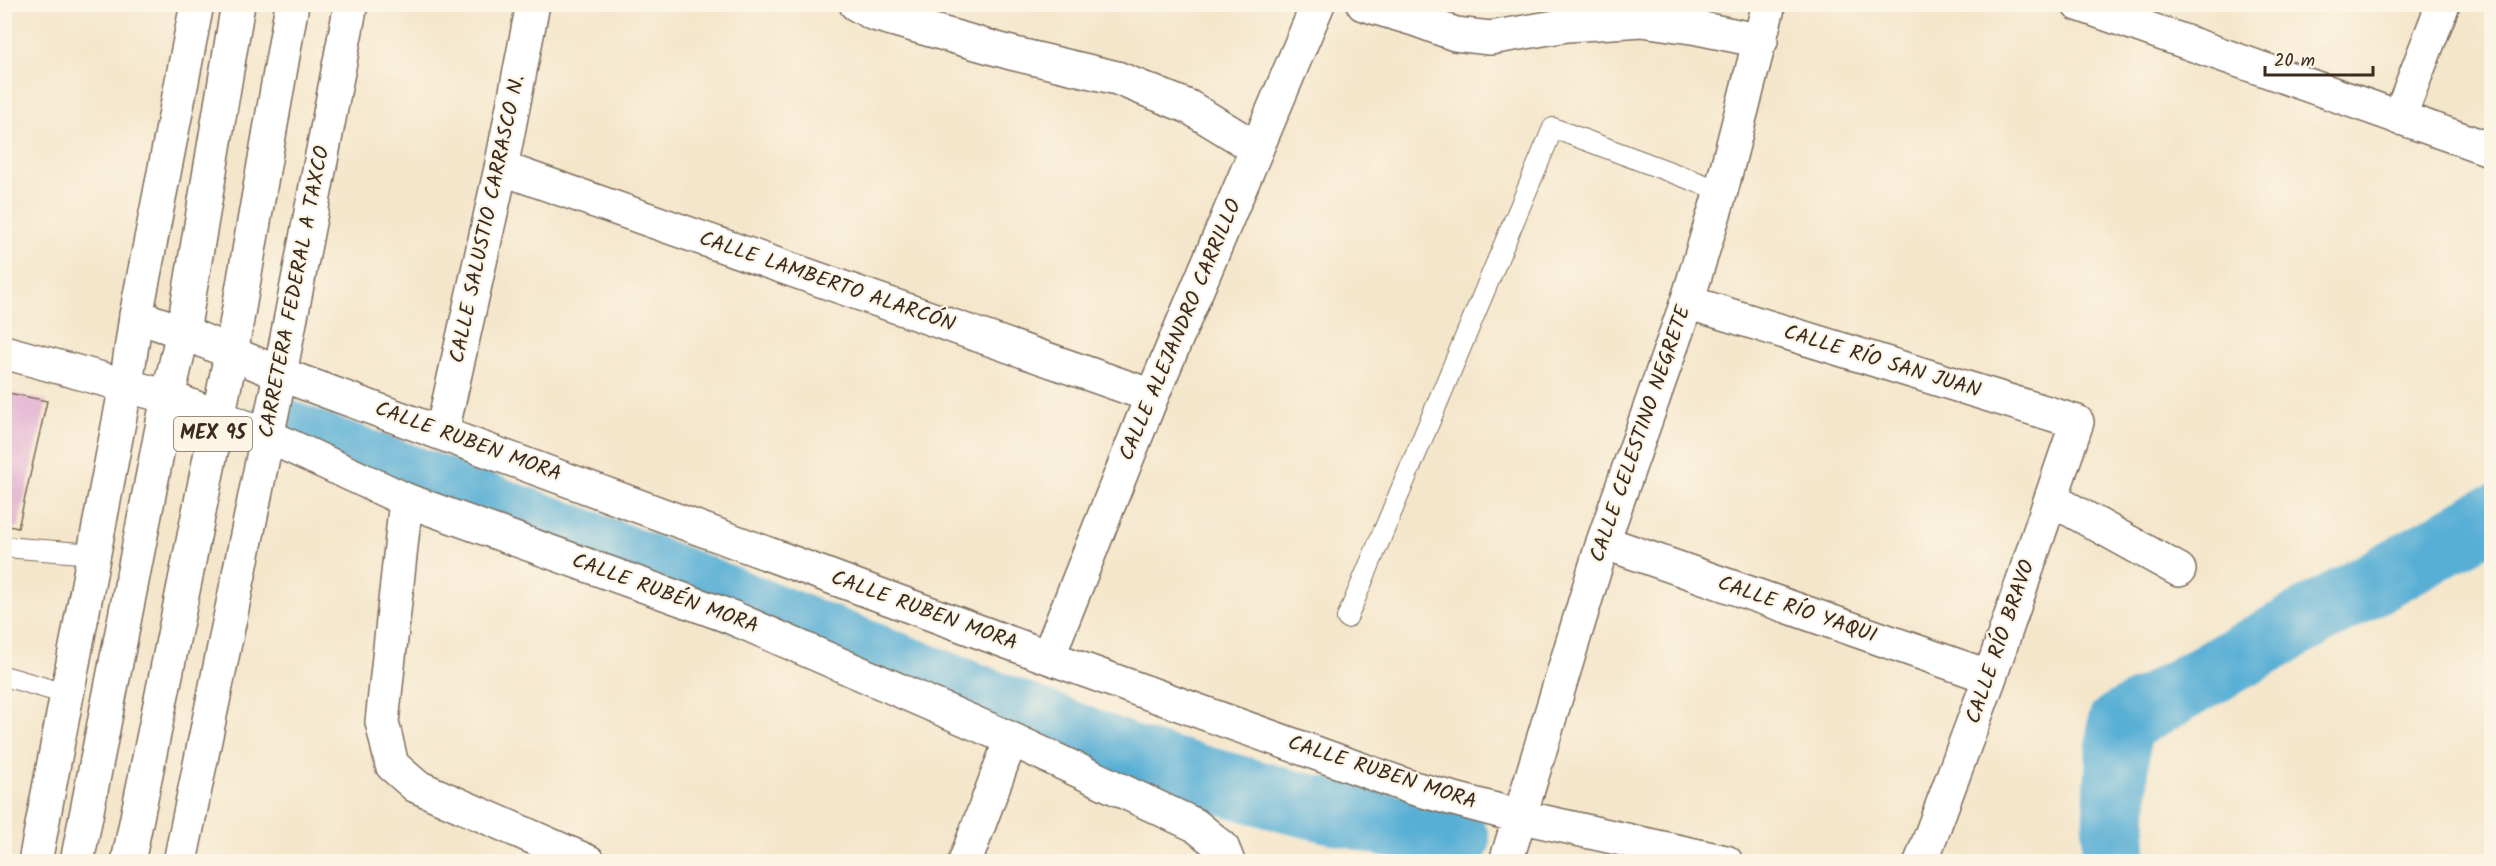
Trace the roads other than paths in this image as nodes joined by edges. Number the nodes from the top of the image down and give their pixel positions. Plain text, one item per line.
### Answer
1 (197, 4) edge
2 (238, 4) edge
3 (292, 4) edge
4 (351, 4) edge
5 (533, 4) edge
6 (856, 4) edge
7 (1318, 4) edge
8 (1363, 4) edge
9 (1769, 4) edge
10 (2078, 4) edge
11 (2443, 4) edge
12 (1761, 41) junction
13 (2399, 118) junction
14 (1256, 148) junction
15 (2492, 150) edge
16 (501, 168) junction
17 (1721, 191) junction
18 (1687, 302) junction
19 (136, 316) junction
20 (183, 332) junction
21 (4, 352) edge
22 (231, 354) junction
23 (280, 374) junction
24 (126, 385) junction
25 (1152, 396) junction
26 (168, 398) junction
27 (217, 416) junction
28 (2077, 422) joint
29 (442, 432) junction
30 (268, 436) junction
31 (2051, 499) junction
32 (406, 500) junction
33 (1603, 542) junction
34 (4, 547) edge
35 (94, 554) junction
36 (2179, 570) dead end
37 (1347, 618) dead end
38 (1048, 657) junction
39 (4, 676) edge
40 (1990, 677) junction
41 (66, 694) junction
42 (1011, 739) junction
43 (1518, 816) junction
44 (35, 861) edge
45 (77, 861) edge
46 (128, 861) edge
47 (180, 861) edge
48 (589, 861) edge
49 (965, 861) edge
50 (1228, 861) edge
51 (1506, 861) edge
52 (1726, 861) edge
53 (1922, 861) edge

1 - 19 street
2 - 20 street, MEX 95
3 - 22 street, MEX 95
4 - 23 street, CARRETERA FEDERAL A TAXCO
5 - 16 street, CALLE SALUSTIO CARRASCO N.
6 - 14 street
7 - 14 street, CALLE ALEJANDRO CARRILLO
8 - 12 street
9 - 12 street, CALLE CELESTINO NEGRETE
10 - 13 street
11 - 13 street
12 - 17 street, CALLE CELESTINO NEGRETE
13 - 15 street
14 - 25 street, CALLE ALEJANDRO CARRILLO
16 - 25 street, CALLE LAMBERTO ALARCÓN
16 - 29 street, CALLE SALUSTIO CARRASCO N.
17 - 18 street, CALLE CELESTINO NEGRETE
17 - 37 lane
18 - 28 street, CALLE RÍO SAN JUAN
18 - 33 street, CALLE CELESTINO NEGRETE
19 - 20 street, CALLE RUBEN MORA
19 - 24 street
20 - 22 street, CALLE RUBEN MORA
20 - 26 street, MEX 95
21 - 24 street, CALLE RUBÉN MORA
22 - 23 street, CALLE RUBEN MORA
22 - 27 street, MEX 95
23 - 29 street, CALLE RUBEN MORA
23 - 30 street, CARRETERA FEDERAL A TAXCO
24 - 26 street, CALLE RUBÉN MORA
24 - 35 street
25 - 38 street, CALLE ALEJANDRO CARRILLO
26 - 27 street, CALLE RUBÉN MORA
26 - 45 street, MEX 95
27 - 30 street, CALLE RUBÉN MORA
27 - 46 street, MEX 95
28 - 31 street, CALLE RÍO BRAVO
29 - 38 street, CALLE RUBEN MORA
30 - 32 street, CALLE RUBÉN MORA
30 - 47 street, CARRETERA FEDERAL A TAXCO
31 - 36 street
31 - 40 street, CALLE RÍO BRAVO
32 - 42 street, CALLE RUBÉN MORA
32 - 48 street
33 - 40 street, CALLE RÍO YAQUI
33 - 43 street, CALLE CELESTINO NEGRETE
34 - 35 lane
35 - 41 street
38 - 43 street, CALLE RUBEN MORA
39 - 41 lane
40 - 53 street, CALLE RÍO BRAVO
41 - 44 street
42 - 49 street
42 - 50 street, CALLE RUBÉN MORA
43 - 51 street, CALLE CELESTINO NEGRETE
43 - 52 street, CALLE RUBEN MORA

